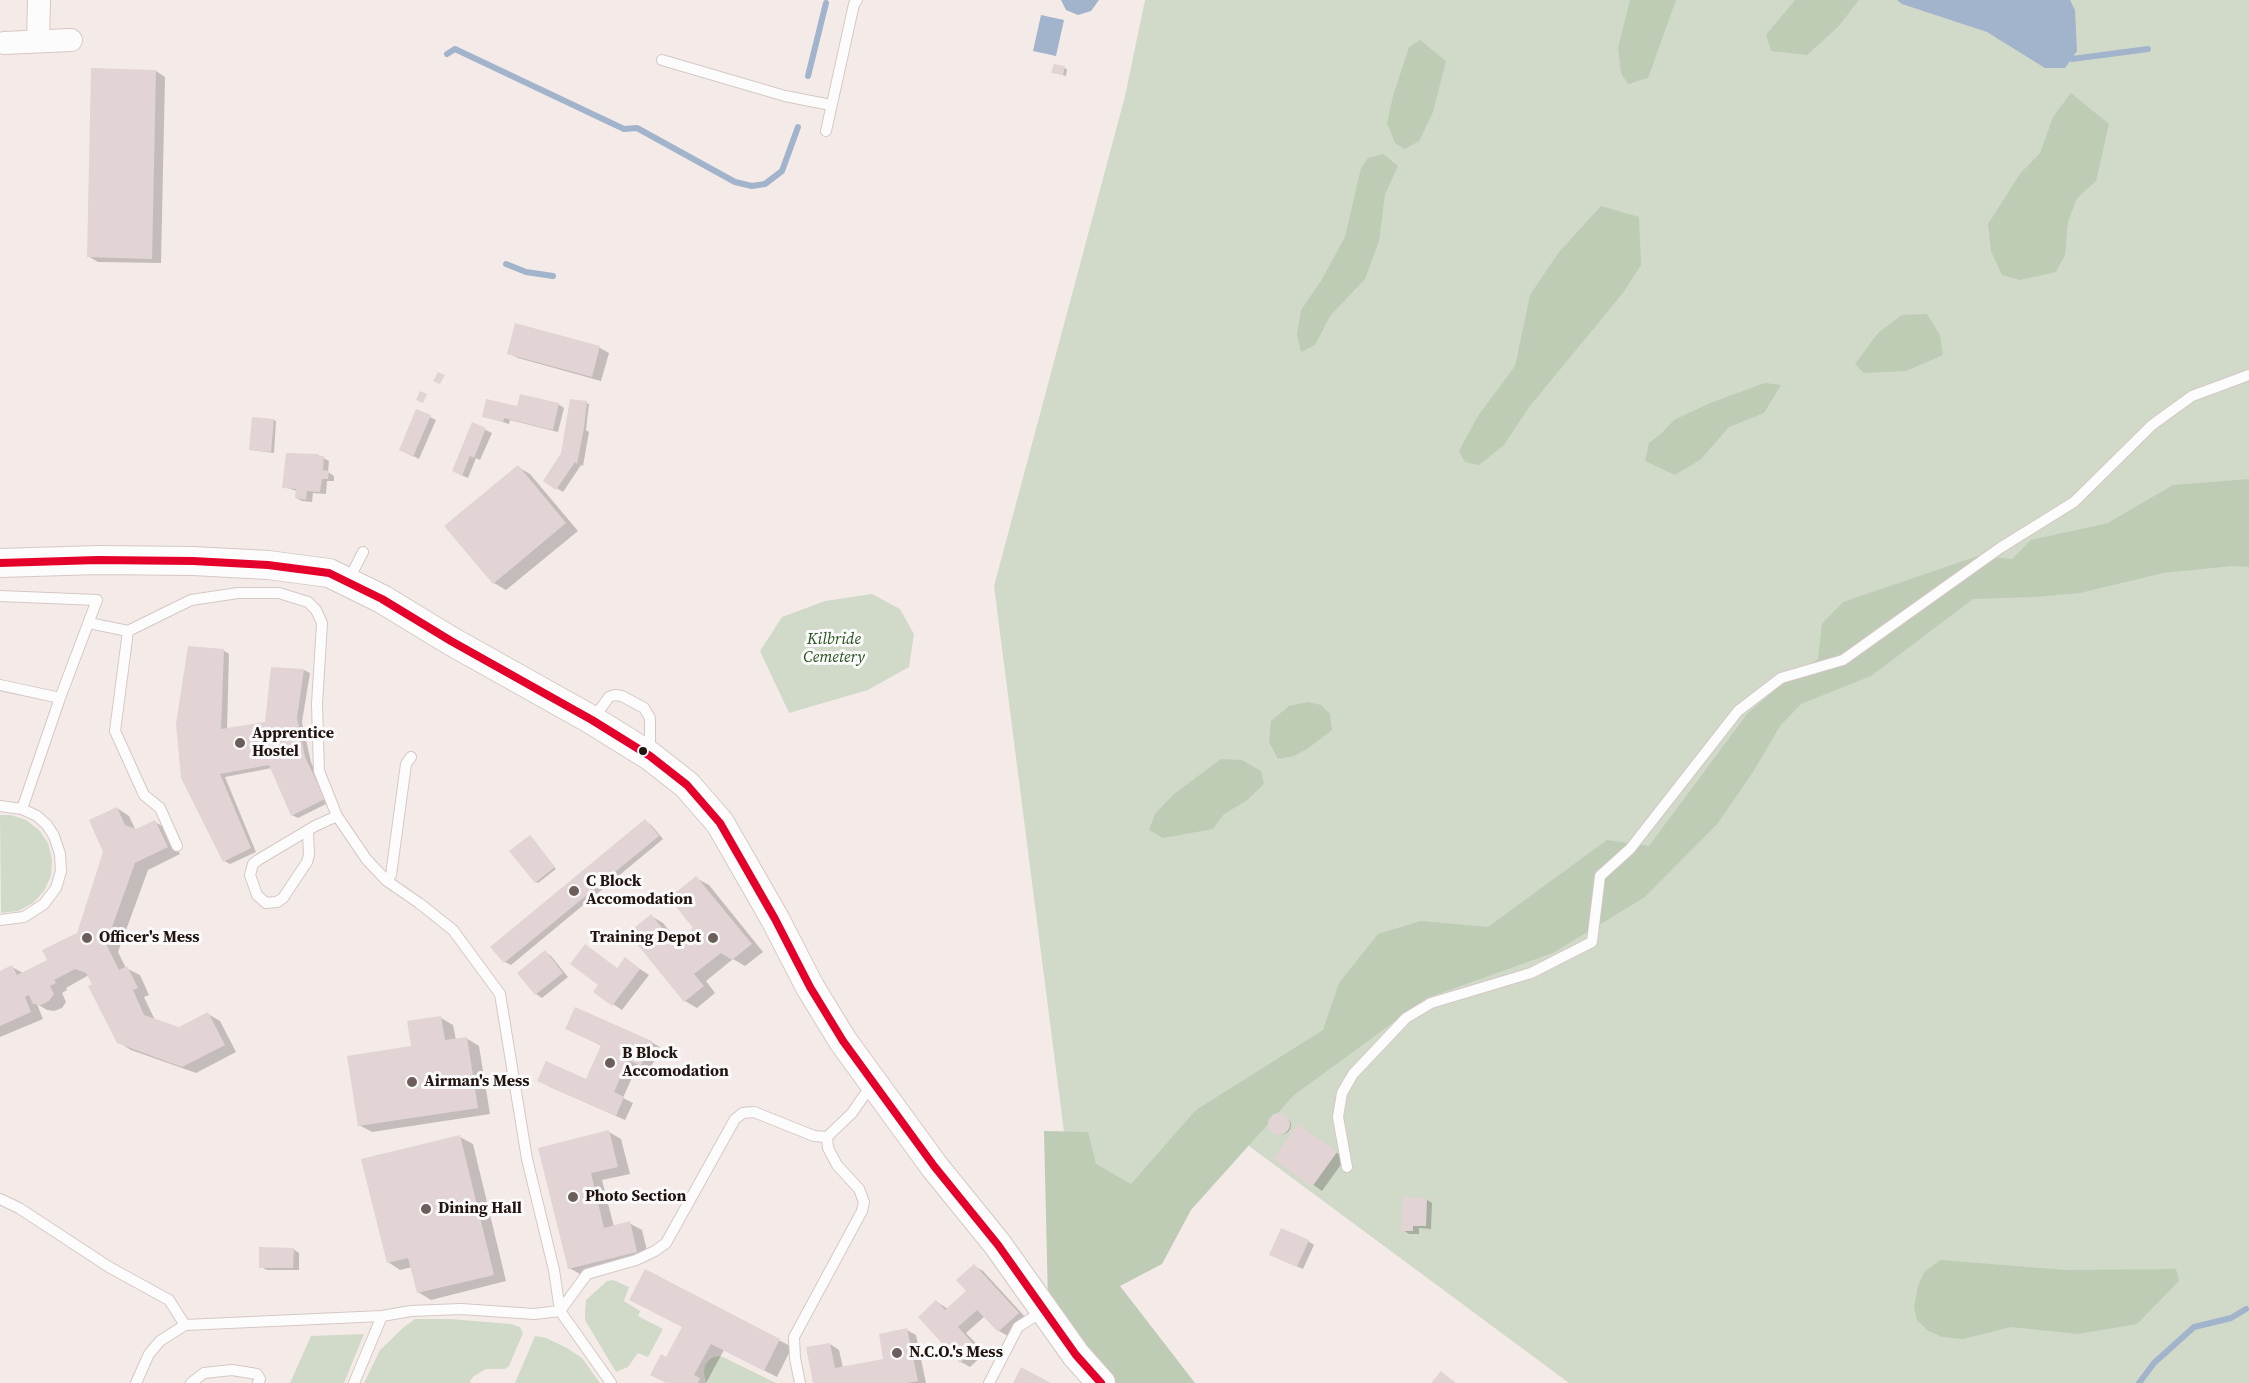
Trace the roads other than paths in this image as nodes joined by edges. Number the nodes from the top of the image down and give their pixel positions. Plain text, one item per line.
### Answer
1 (39, 0) edge
2 (857, 0) edge
3 (71, 40) dead end
4 (38, 41) junction
5 (4, 43) dead end
6 (662, 60) dead end
7 (831, 105) junction
8 (826, 131) dead end
9 (2249, 375) edge
10 (363, 552) dead end
11 (0, 563) edge
12 (348, 581) junction
13 (0, 596) edge
14 (89, 623) junction
15 (128, 631) junction
16 (0, 685) edge
17 (60, 698) junction
18 (592, 720) junction
19 (650, 756) junction
20 (411, 757) dead end
21 (0, 806) edge
22 (22, 808) junction
23 (337, 816) junction
24 (308, 832) junction
25 (177, 846) dead end
26 (387, 881) junction
27 (0, 920) edge
28 (873, 1084) junction
29 (827, 1137) junction
30 (1347, 1167) dead end
31 (0, 1199) edge
32 (560, 1311) junction
33 (1044, 1311) junction
34 (382, 1316) junction
35 (185, 1325) junction
36 (135, 1383) edge
37 (191, 1383) edge
38 (258, 1383) edge
39 (354, 1383) edge
40 (611, 1383) edge
41 (800, 1383) edge
42 (989, 1383) edge
43 (1101, 1383) edge

1 - 4 street
2 - 7 lane
3 - 4 street
4 - 5 street
6 - 7 lane
7 - 8 lane
9 - 30 lane
10 - 12 lane
11 - 12 street
12 - 18 street
13 - 14 lane
14 - 15 lane
14 - 17 lane
15 - 23 lane
15 - 25 lane
16 - 17 lane
17 - 22 lane
18 - 19 street
18 - 19 lane
19 - 28 street
20 - 26 lane
21 - 22 lane
22 - 27 lane
23 - 24 lane
23 - 26 lane
24 - 24 lane
26 - 32 lane
28 - 29 lane
28 - 33 street
29 - 32 lane
29 - 41 lane
31 - 35 lane
32 - 34 lane
32 - 40 lane
33 - 42 lane
33 - 43 street
34 - 35 lane
34 - 39 lane
35 - 36 lane
37 - 38 lane

